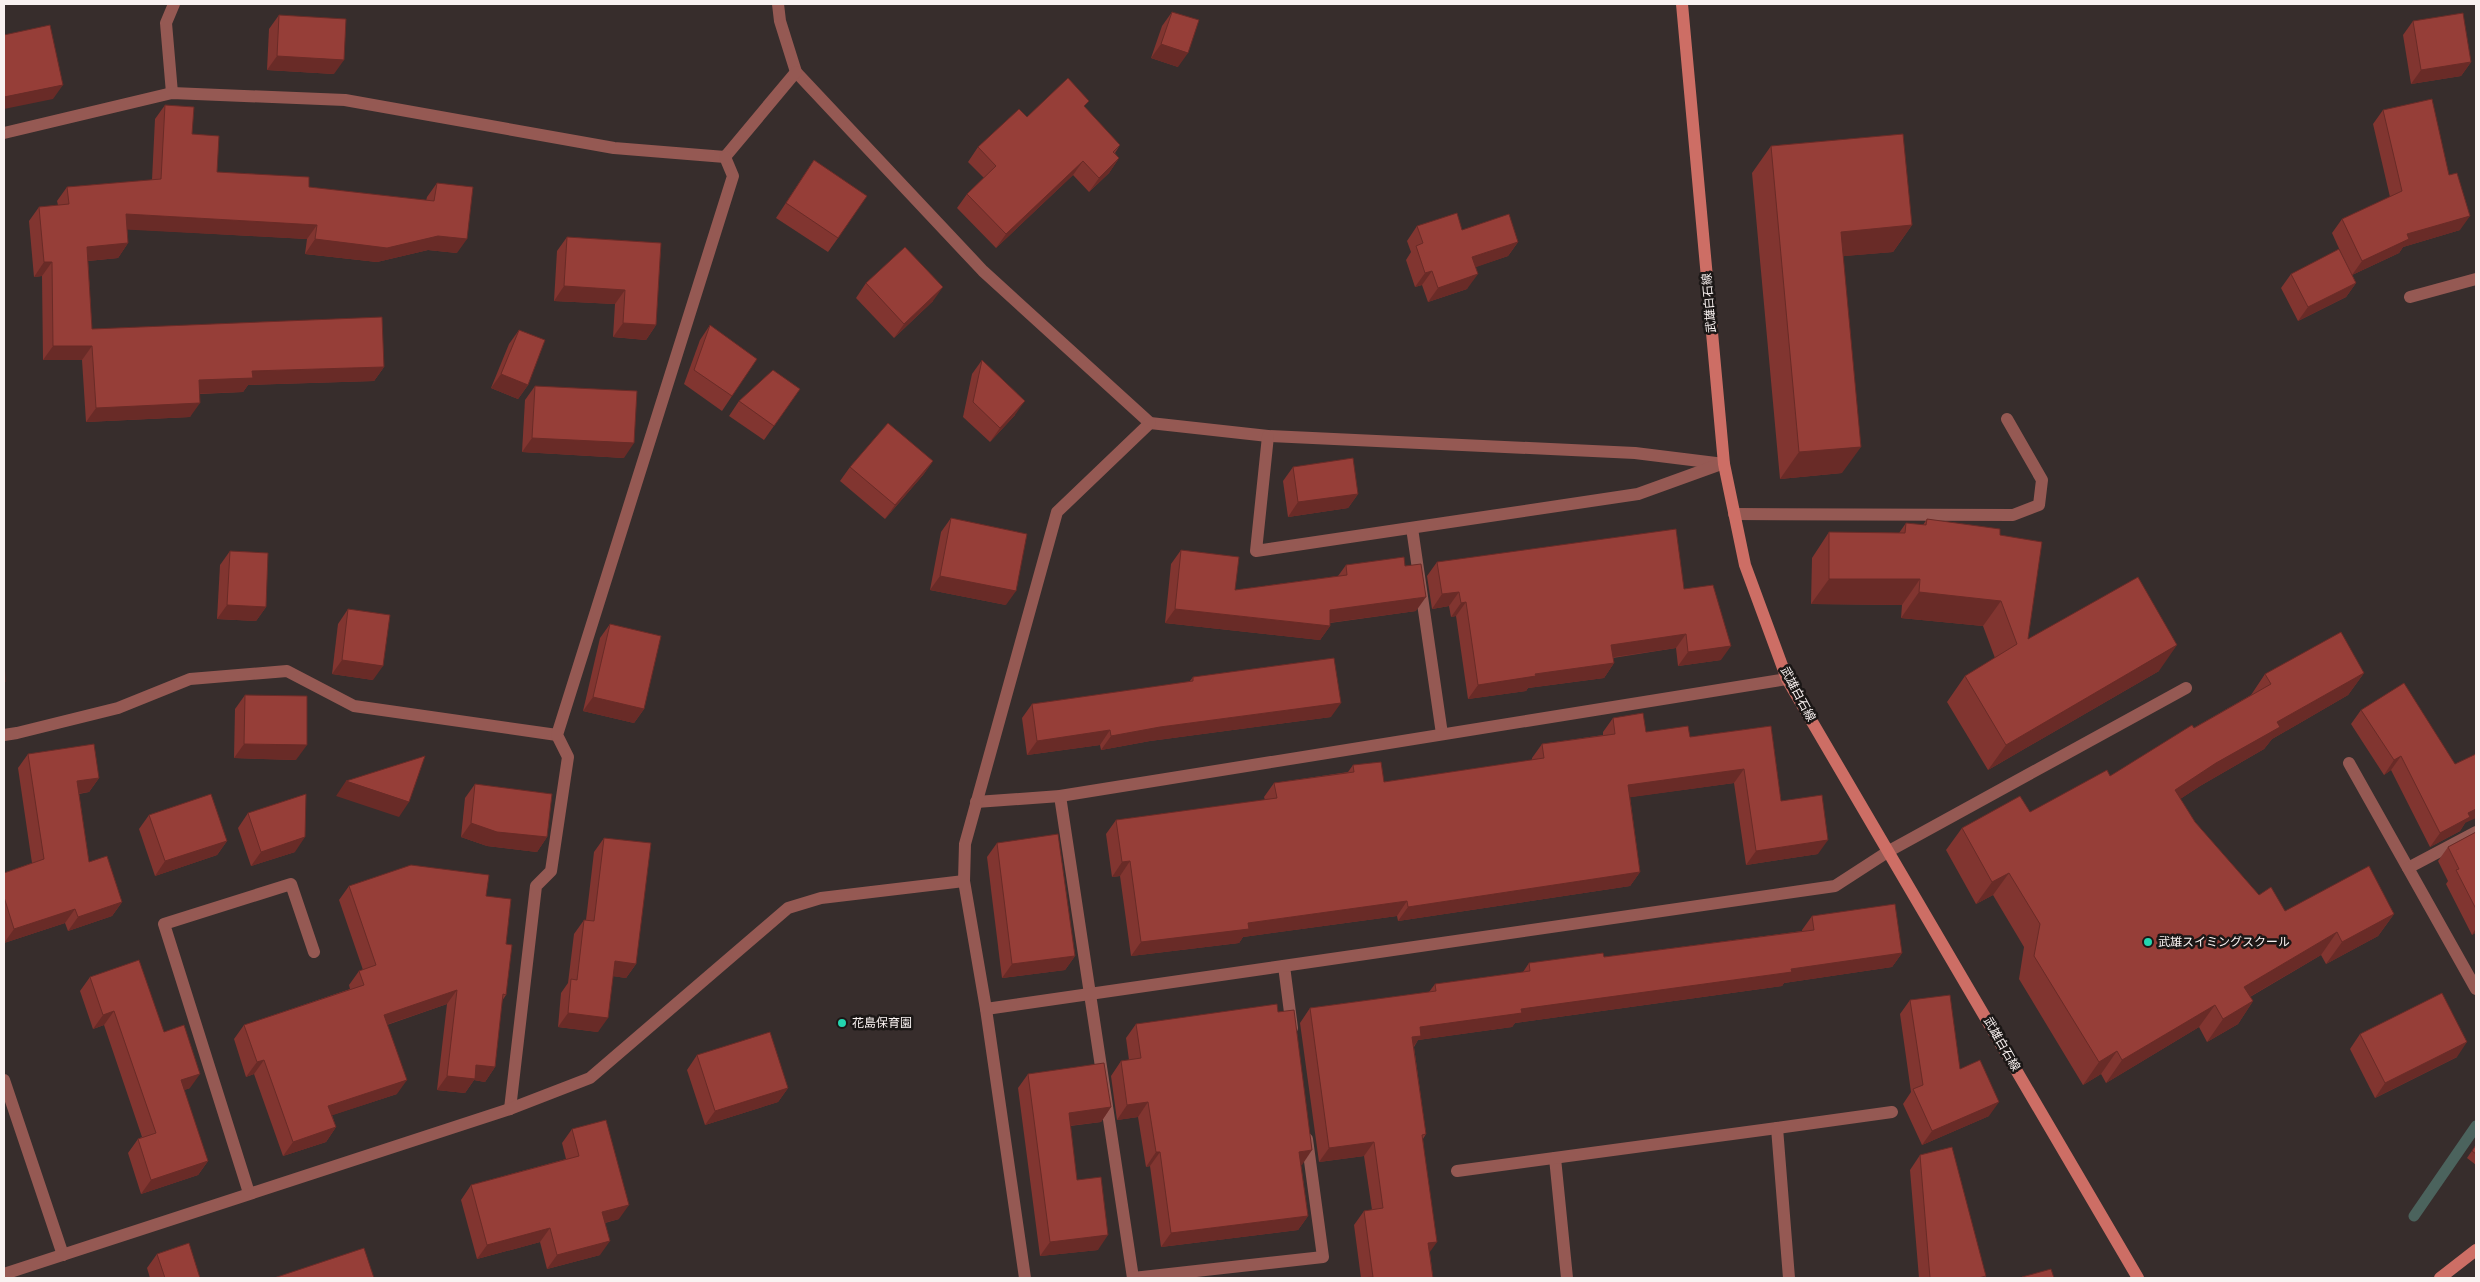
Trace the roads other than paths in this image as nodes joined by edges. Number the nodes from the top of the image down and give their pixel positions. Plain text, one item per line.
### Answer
1 (174, 4) edge
2 (778, 4) edge
3 (1682, 4) edge
4 (796, 72) junction
5 (172, 93) junction
6 (4, 134) edge
7 (725, 157) junction
8 (2476, 278) edge
9 (2410, 297) dead end
10 (2007, 420) dead end
11 (1150, 423) junction
12 (1268, 436) junction
13 (1724, 464) junction
14 (1734, 514) junction
15 (1412, 528) junction
16 (1787, 679) junction
17 (2186, 688) dead end
18 (4, 734) edge
19 (1442, 734) junction
20 (557, 735) junction
21 (2349, 763) dead end
22 (1060, 796) junction
23 (976, 802) junction
24 (2476, 832) edge
25 (1889, 851) junction
26 (2408, 868) junction
27 (964, 881) junction
28 (314, 952) dead end
29 (1284, 966) junction
30 (2476, 990) edge
31 (1090, 994) junction
32 (986, 1009) junction
33 (1294, 1044) edge
34 (4, 1080) edge
35 (510, 1108) junction
36 (1892, 1112) dead end
37 (1304, 1121) edge
38 (1778, 1128) junction
39 (1555, 1158) junction
40 (1457, 1172) dead end
41 (248, 1193) junction
42 (2476, 1250) edge
43 (63, 1255) junction
44 (4, 1274) edge
45 (1025, 1278) edge
46 (1133, 1278) edge
47 (1567, 1278) edge
48 (1789, 1278) edge
49 (2138, 1278) edge
50 (2440, 1278) edge

1 - 5 street
2 - 4 street
3 - 13 main road, 武雄白石線
4 - 7 street
4 - 11 street
5 - 6 street
5 - 7 street
7 - 20 street
8 - 9 street
10 - 14 street
11 - 12 street
11 - 23 street
12 - 13 street
12 - 15 street
13 - 14 main road, 武雄白石線
13 - 15 street
14 - 16 main road, 武雄白石線
15 - 19 street
16 - 19 street
16 - 25 main road, 武雄白石線
17 - 25 street
18 - 20 street
19 - 22 street
20 - 35 street
21 - 26 street
22 - 23 street
22 - 31 street
23 - 27 street
24 - 26 street
25 - 29 street
25 - 49 main road, 武雄白石線
26 - 30 street
27 - 32 street
27 - 35 street
28 - 41 street
29 - 31 street
29 - 33 street
31 - 32 street
31 - 46 street
32 - 45 street
34 - 43 street
35 - 41 street
36 - 38 street
37 - 46 street
38 - 39 street
38 - 48 street
39 - 40 street
39 - 47 street
41 - 43 street
42 - 50 main road
43 - 44 street

